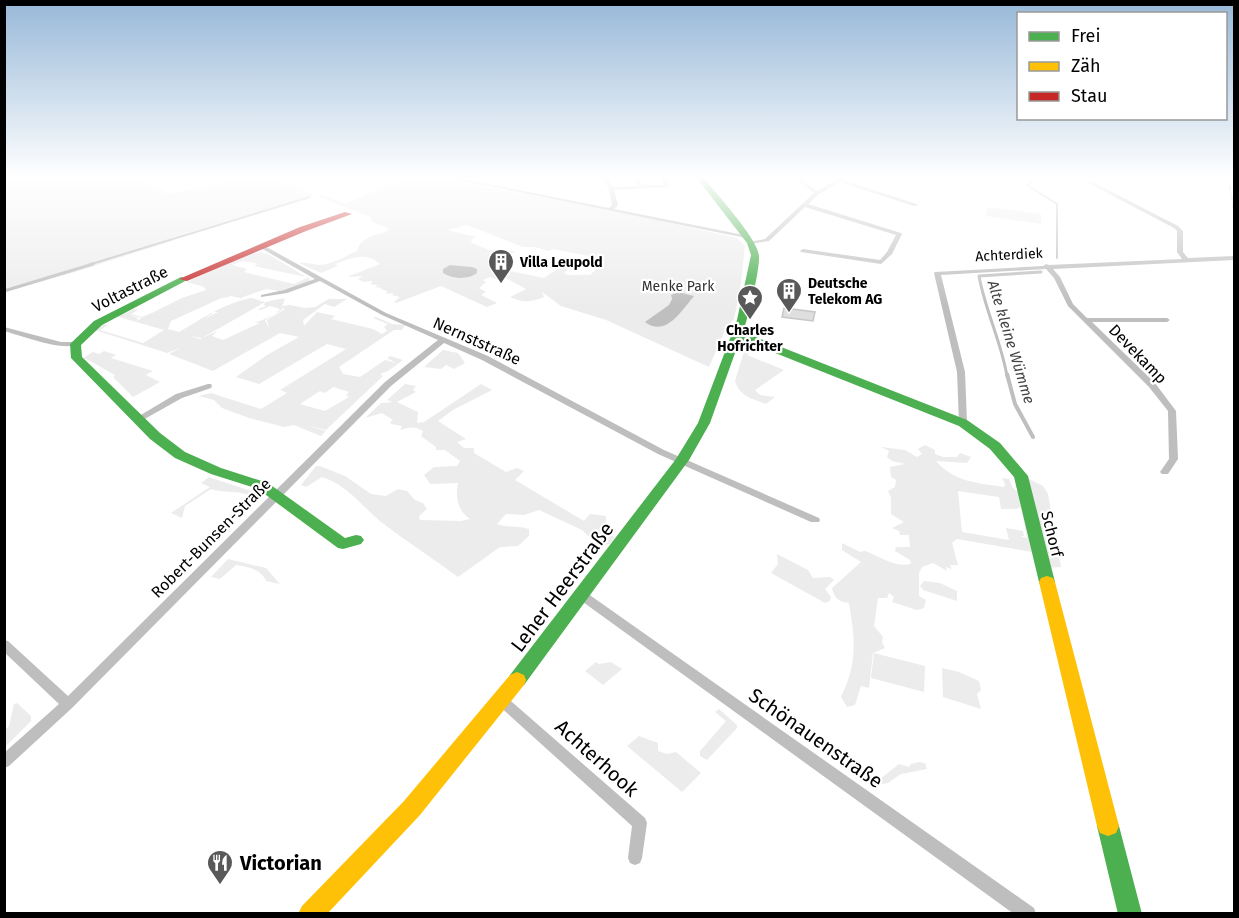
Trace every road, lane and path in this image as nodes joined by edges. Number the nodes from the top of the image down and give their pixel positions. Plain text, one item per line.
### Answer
1 (332, 220) edge
2 (659, 220) edge
3 (732, 220) edge
4 (788, 220) edge
5 (853, 220) edge
6 (1162, 220) edge
7 (748, 240) junction
8 (261, 246) junction
9 (803, 251) dead end
10 (1234, 258) edge
11 (1187, 261) junction
12 (1046, 266) junction
13 (320, 279) junction
14 (263, 296) dead end
15 (1087, 320) junction
16 (1167, 320) dead end
17 (4, 329) edge
18 (737, 334) junction
19 (444, 339) junction
20 (75, 344) junction
21 (208, 386) dead end
22 (138, 419) junction
23 (963, 423) junction
24 (682, 460) junction
25 (1165, 472) dead end
26 (277, 495) junction
27 (815, 520) dead end
28 (356, 540) dead end
29 (580, 594) junction
30 (4, 644) edge
31 (501, 700) junction
32 (68, 704) junction
33 (4, 762) edge
34 (635, 858) dead end
35 (310, 914) edge
36 (1028, 914) edge
37 (1130, 914) edge

1 - 8 street, Voltastraße
2 - 7 street
3 - 7 street
4 - 7 street
5 - 9 street
6 - 11 street
7 - 18 street, Leher Heerstraße
8 - 13 street, Nernststraße
8 - 20 street, Voltastraße
10 - 11 street, Achterdiek
11 - 12 street, Achterdiek
12 - 15 street, Devekamp
12 - 23 street, Achterdiek
13 - 14 street
13 - 19 street, Nernststraße
15 - 16 street
15 - 25 street, Devekamp
17 - 20 street
18 - 23 street, Schorf
18 - 24 street, Leher Heerstraße
19 - 24 street, Nernststraße
19 - 26 street, Robert-Bunsen-Straße
20 - 22 street
21 - 22 street
22 - 26 street
23 - 37 street, Schorf
24 - 27 street, Nernststraße
24 - 29 street, Leher Heerstraße
26 - 28 street
26 - 32 street, Robert-Bunsen-Straße
29 - 31 street, Leher Heerstraße
29 - 36 street, Schönauenstraße
30 - 32 street
31 - 34 street, Achterhook
31 - 35 street, Leher Heerstraße
32 - 33 street, Robert-Bunsen-Straße

